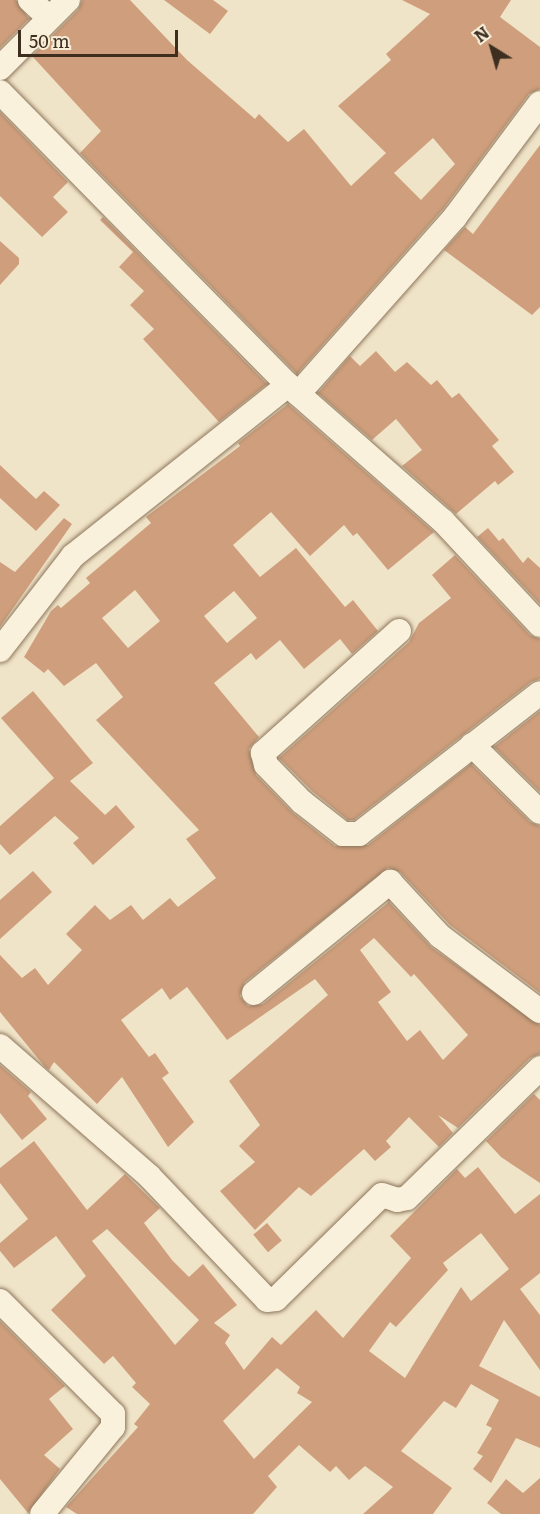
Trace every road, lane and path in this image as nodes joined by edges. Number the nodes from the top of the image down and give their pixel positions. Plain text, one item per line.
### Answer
1 (30, 0) edge
2 (68, 0) edge
3 (48, 17) junction
4 (0, 68) edge
5 (0, 92) edge
6 (540, 103) edge
7 (293, 389) junction
8 (540, 625) edge
9 (399, 631) dead end
10 (0, 650) edge
11 (540, 693) edge
12 (472, 745) junction
13 (540, 812) edge
14 (254, 993) dead end
15 (540, 1011) edge
16 (0, 1046) edge
17 (540, 1068) edge
18 (0, 1301) edge
19 (42, 1514) edge

1 - 3 street
2 - 3 street
3 - 4 street
5 - 7 street
6 - 7 street
7 - 8 street
7 - 10 street
9 - 12 street
11 - 12 street
12 - 13 street
14 - 15 street
16 - 17 street
18 - 19 street

